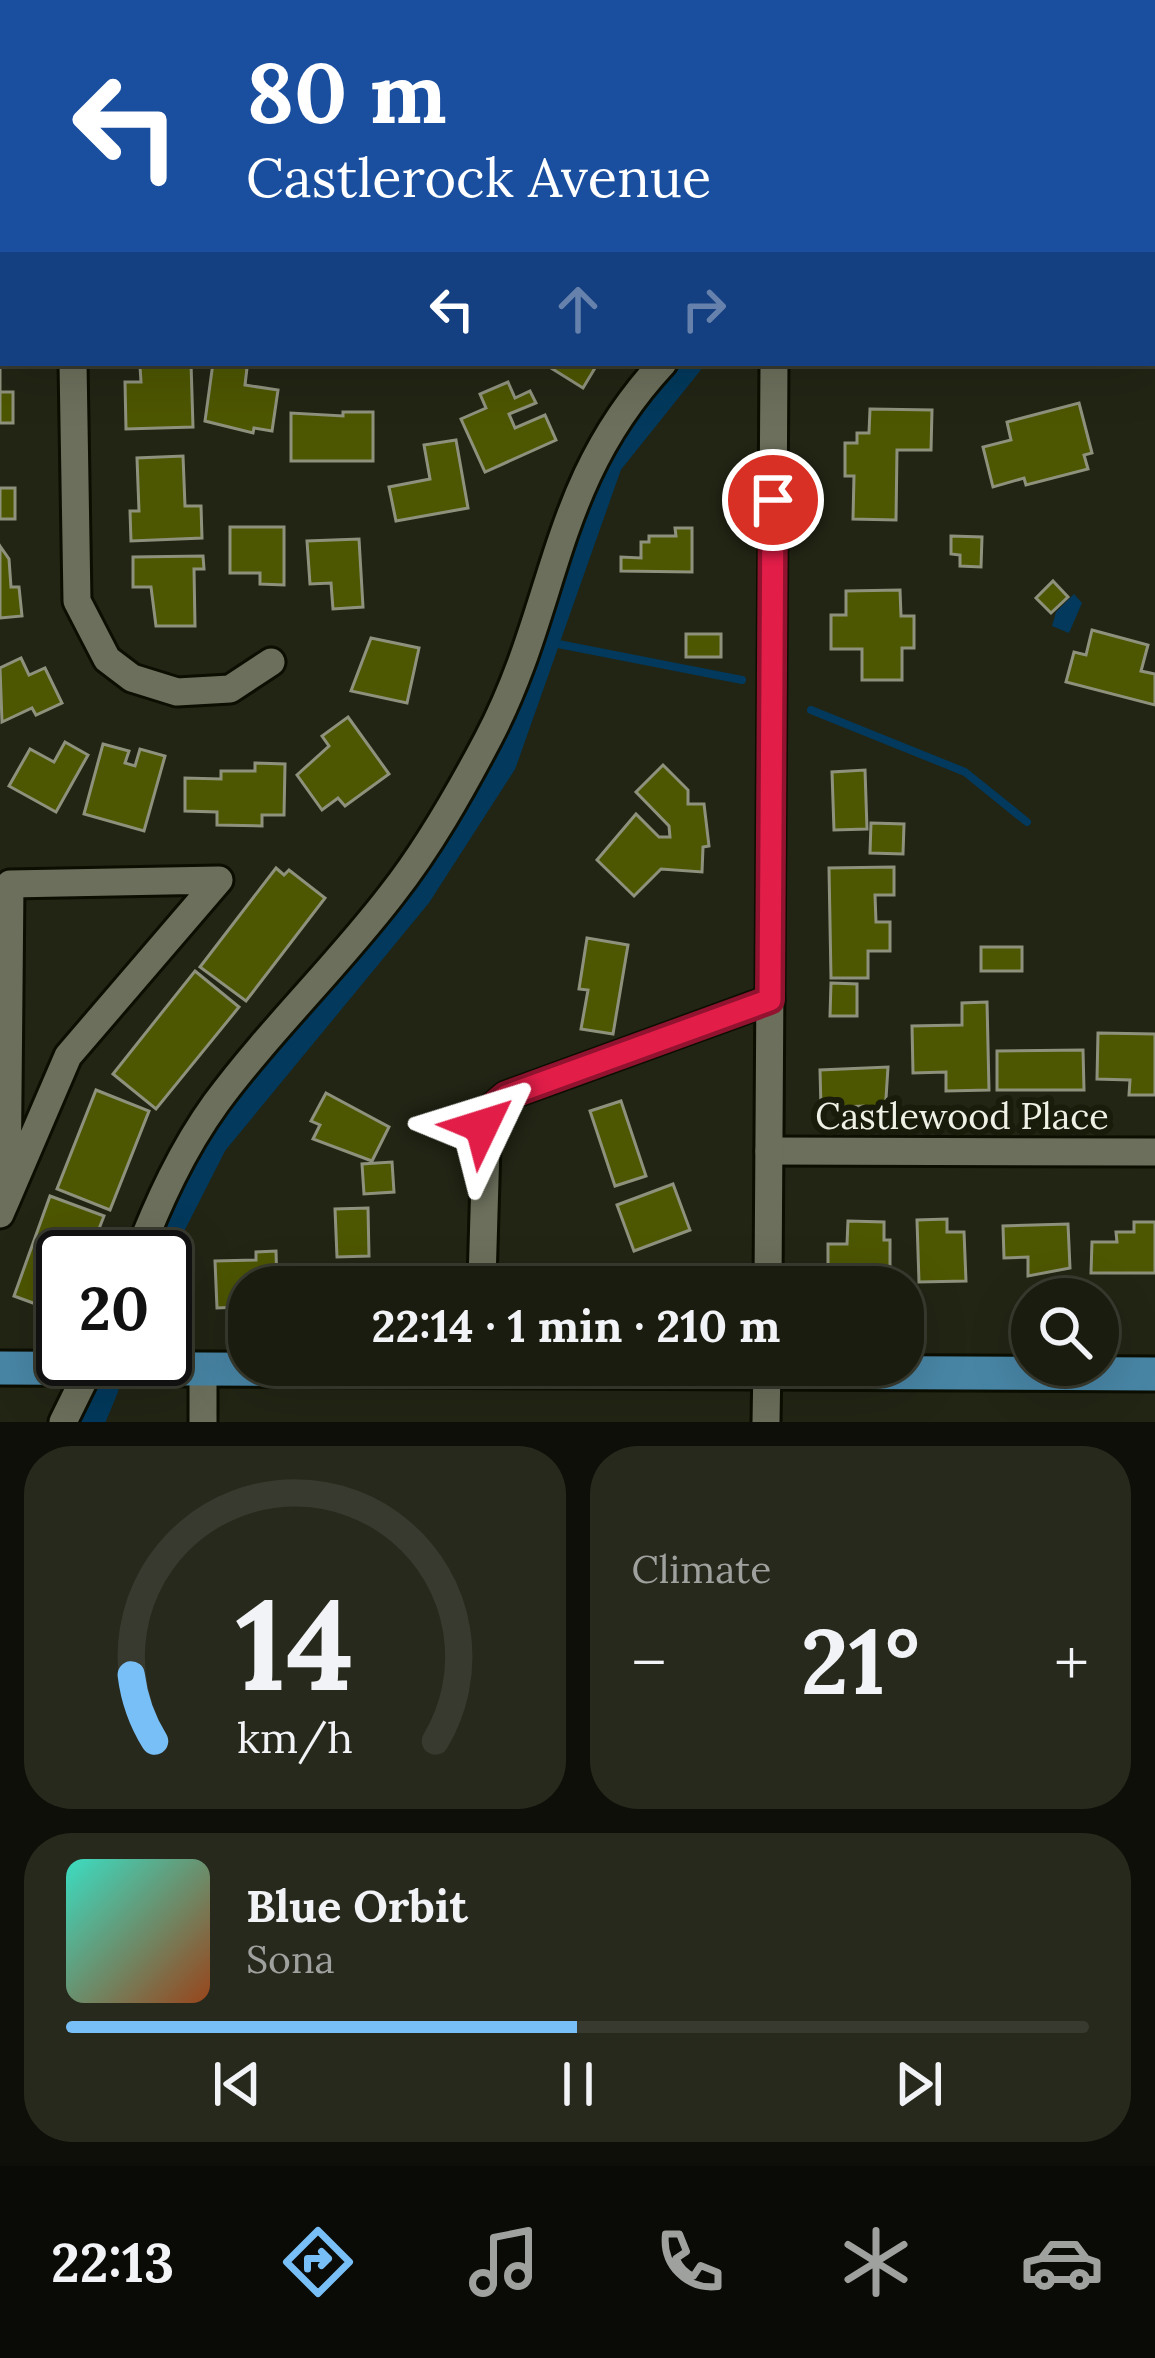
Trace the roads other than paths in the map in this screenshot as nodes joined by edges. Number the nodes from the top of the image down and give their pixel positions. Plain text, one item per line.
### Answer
1 (73, 366) edge
2 (660, 366) edge
3 (775, 366) edge
4 (271, 662) dead end
5 (770, 1000) junction
6 (769, 1151) junction
7 (1155, 1152) edge
8 (4, 1206) edge
9 (149, 1230) edge
10 (482, 1266) edge
11 (768, 1266) edge
12 (36, 1366) edge
13 (0, 1368) edge
14 (192, 1369) edge
15 (203, 1370) junction
16 (228, 1370) edge
17 (924, 1370) edge
18 (1155, 1374) edge
19 (81, 1386) edge
20 (767, 1386) edge
21 (63, 1422) edge
22 (203, 1422) edge
23 (766, 1422) edge

1 - 4 street
2 - 9 street
3 - 5 street
5 - 6 street
5 - 10 street
6 - 7 street, Castlewood Place
6 - 11 street
8 - 8 street
12 - 13 main road
14 - 15 main road
15 - 16 main road
15 - 22 street
17 - 18 main road
19 - 21 street
20 - 23 street

